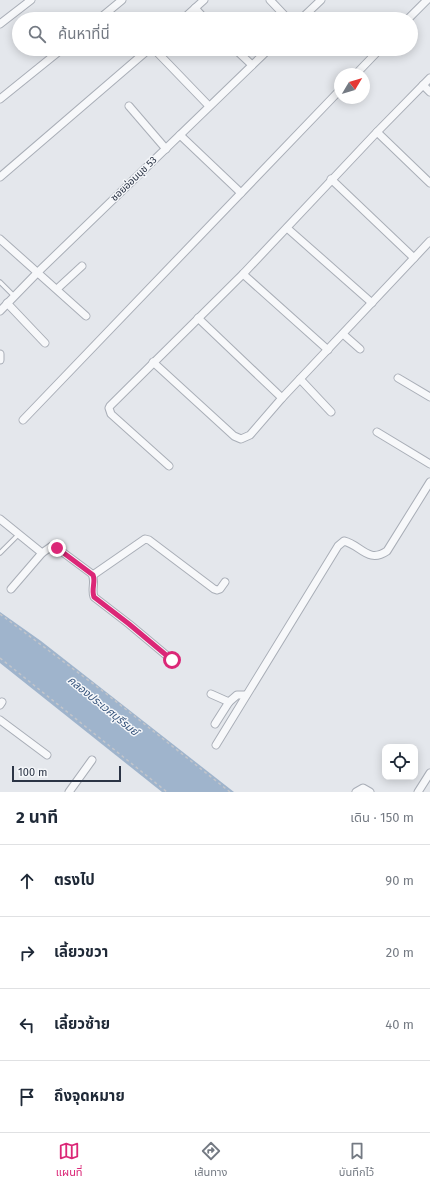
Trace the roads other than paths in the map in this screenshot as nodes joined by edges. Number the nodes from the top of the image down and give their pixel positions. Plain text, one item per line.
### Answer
1 (31, 0) edge
2 (122, 0) edge
3 (204, 0) edge
4 (270, 0) edge
5 (321, 0) edge
6 (427, 0) edge
7 (195, 8) junction
8 (16, 12) edge
9 (107, 12) edge
10 (191, 12) edge
11 (199, 12) edge
12 (281, 12) edge
13 (308, 12) edge
14 (415, 12) edge
15 (12, 15) edge
16 (0, 24) edge
17 (53, 56) edge
18 (141, 56) edge
19 (161, 56) edge
20 (242, 56) edge
21 (262, 56) edge
22 (373, 56) edge
23 (252, 66) junction
24 (362, 68) edge
25 (430, 78) edge
26 (423, 85) junction
27 (430, 92) edge
28 (334, 96) edge
29 (0, 99) edge
30 (129, 106) dead end
31 (209, 106) junction
32 (377, 132) junction
33 (180, 135) junction
34 (166, 148) junction
35 (0, 177) edge
36 (332, 180) junction
37 (430, 183) edge
38 (242, 193) junction
39 (287, 228) junction
40 (0, 239) edge
41 (430, 241) edge
42 (414, 258) junction
43 (82, 266) dead end
44 (38, 272) junction
45 (243, 274) junction
46 (0, 282) edge
47 (56, 289) junction
48 (14, 296) junction
49 (7, 303) junction
50 (372, 303) junction
51 (0, 311) edge
52 (86, 316) dead end
53 (198, 318) junction
54 (343, 334) junction
55 (45, 343) dead end
56 (360, 349) dead end
57 (328, 350) junction
58 (0, 354) edge
59 (0, 360) edge
60 (153, 362) junction
61 (398, 378) dead end
62 (300, 379) junction
63 (430, 397) edge
64 (282, 398) junction
65 (331, 412) dead end
66 (23, 420) dead end
67 (376, 432) dead end
68 (430, 464) edge
69 (169, 466) dead end
70 (430, 482) edge
71 (0, 519) edge
72 (19, 534) junction
73 (0, 552) edge
74 (42, 553) junction
75 (93, 575) junction
76 (225, 582) dead end
77 (11, 590) dead end
78 (172, 660) dead end
79 (211, 694) dead end
80 (246, 695) junction
81 (229, 702) junction
82 (0, 720) edge
83 (215, 724) dead end
84 (216, 745) dead end
85 (47, 755) dead end
86 (92, 760) dead end
87 (430, 773) edge
88 (428, 782) edge
89 (69, 792) edge
90 (356, 792) edge
91 (370, 792) edge
92 (418, 792) edge

1 - 8 street
2 - 9 street
3 - 7 street
4 - 12 street
5 - 13 street
6 - 14 street
7 - 10 street
7 - 11 street
15 - 16 street
17 - 29 street
18 - 35 street
19 - 31 street
20 - 23 street
21 - 23 street, ซอยอ่อนนุช 53
22 - 24 street
23 - 31 street, ซอยอ่อนนุช 53
25 - 26 street
26 - 27 street
26 - 32 street
28 - 38 street
30 - 34 street
31 - 33 street, ซอยอ่อนนุช 53
32 - 36 street
32 - 37 street
33 - 34 street, ซอยอ่อนนุช 53
33 - 38 street
34 - 44 street, ซอยอ่อนนุช 53
36 - 39 street
36 - 42 street
38 - 66 street
39 - 45 street
39 - 50 street
40 - 44 street
41 - 42 street
42 - 50 street
43 - 47 street
44 - 47 street
44 - 48 street, ซอยอ่อนนุช 53
45 - 53 street
45 - 57 street
46 - 48 lane
47 - 52 street
48 - 49 street, ซอยอ่อนนุช 53
49 - 51 street, ซอยอ่อนนุช 53
49 - 55 street
50 - 54 street
53 - 60 street
53 - 64 street
54 - 56 street
54 - 57 street
57 - 62 street
58 - 59 street
60 - 64 street
60 - 69 street
61 - 63 street
62 - 64 street
62 - 65 street
67 - 68 street
70 - 80 street
71 - 72 street
72 - 73 lane
72 - 74 street
74 - 75 street
74 - 77 street
75 - 76 street
75 - 78 street
79 - 81 street
80 - 81 street
80 - 84 street
81 - 83 street
82 - 85 street
86 - 89 street
87 - 88 street
88 - 92 street
90 - 91 street

